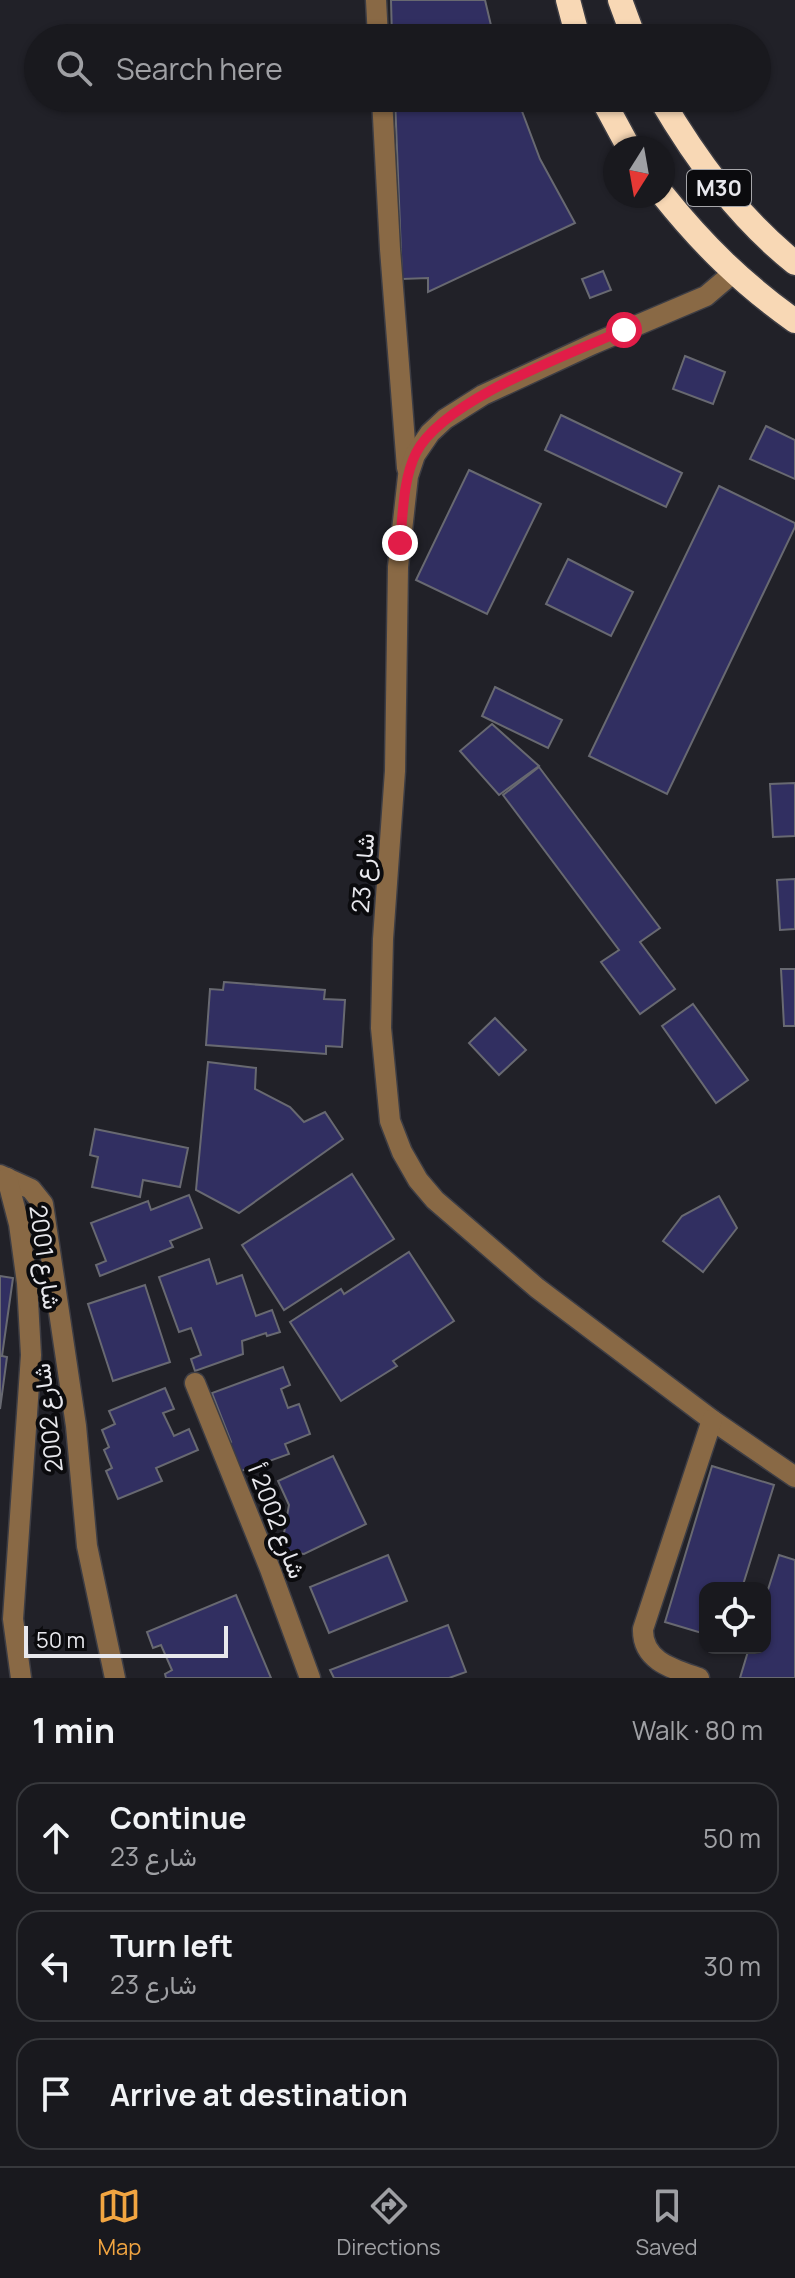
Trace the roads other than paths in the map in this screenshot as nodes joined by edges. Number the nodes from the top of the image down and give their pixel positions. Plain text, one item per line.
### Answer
1 (376, 0) edge
2 (568, 0) edge
3 (620, 0) edge
4 (377, 24) edge
5 (574, 24) edge
6 (629, 24) edge
7 (383, 112) edge
8 (610, 112) edge
9 (668, 112) edge
10 (623, 136) edge
11 (675, 208) edge
12 (795, 263) edge
13 (733, 273) junction
14 (795, 321) edge
15 (408, 476) junction
16 (4, 1176) edge
17 (195, 1383) dead end
18 (712, 1420) junction
19 (795, 1477) edge
20 (21, 1678) edge
21 (115, 1678) edge
22 (310, 1678) edge
23 (699, 1678) edge

1 - 4 street
2 - 5 highway
3 - 6 highway
7 - 15 street
8 - 10 highway
9 - 12 highway, M30
11 - 13 highway, M30
13 - 14 highway, M30
13 - 15 street, شارع 23
15 - 18 street, شارع 23
16 - 20 street, شارع 2001
16 - 21 street, شارع 2002
17 - 22 street, شارع 2002 أ
18 - 19 street, شارع 23
18 - 23 street

